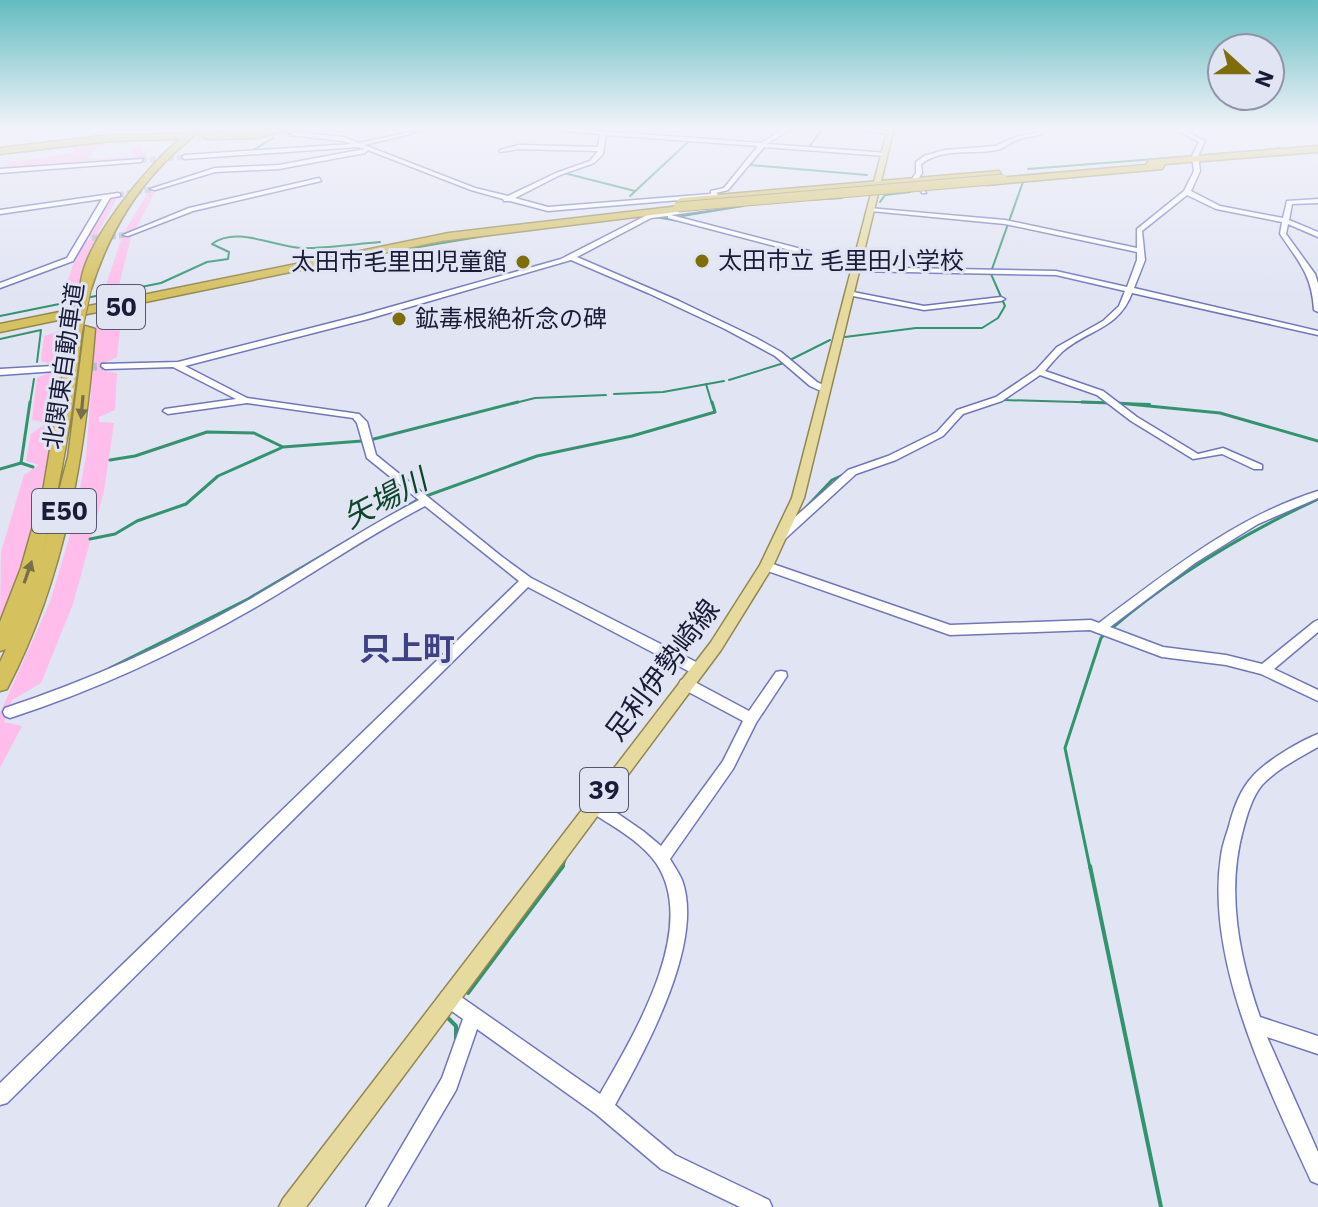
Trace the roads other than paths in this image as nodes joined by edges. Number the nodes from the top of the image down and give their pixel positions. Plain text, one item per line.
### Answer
1 (130, 184) edge
2 (140, 184) edge
3 (149, 184) edge
4 (168, 184) edge
5 (304, 184) edge
6 (463, 184) edge
7 (537, 184) edge
8 (730, 184) edge
9 (878, 184) edge
10 (911, 184) edge
11 (946, 184) edge
12 (952, 184) edge
13 (1191, 184) edge
14 (921, 187) junction
15 (877, 188) junction
16 (153, 189) tunnel mouth
17 (1187, 192) junction
18 (118, 195) tunnel mouth
19 (107, 197) junction
20 (506, 200) junction
21 (725, 201) junction
22 (1318, 201) edge
23 (679, 203) junction
24 (871, 209) junction
25 (0, 212) edge
26 (664, 213) junction
27 (1286, 221) junction
28 (105, 232) junction
29 (126, 235) tunnel mouth
30 (444, 235) junction
31 (1318, 235) edge
32 (92, 238) tunnel mouth
33 (80, 239) junction
34 (1140, 251) junction
35 (806, 253) dead end
36 (572, 258) junction
37 (856, 269) junction
38 (1314, 273) edge
39 (242, 276) junction
40 (0, 286) edge
41 (90, 289) junction
42 (1131, 289) junction
43 (851, 293) junction
44 (1001, 299) dead end
45 (1318, 310) edge
46 (0, 326) edge
47 (82, 330) junction
48 (1318, 333) edge
49 (178, 365) junction
50 (105, 366) tunnel mouth
51 (53, 369) tunnel mouth
52 (0, 372) edge
53 (1039, 372) junction
54 (826, 390) junction
55 (245, 400) junction
56 (168, 411) dead end
57 (1258, 467) dead end
58 (1318, 494) edge
59 (426, 501) junction
60 (781, 536) junction
61 (766, 566) junction
62 (527, 581) junction
63 (1318, 625) edge
64 (1101, 628) junction
65 (0, 644) edge
66 (697, 669) junction
67 (1264, 670) junction
68 (781, 676) dead end
69 (0, 683) edge
70 (686, 684) junction
71 (1318, 696) edge
72 (10, 712) dead end
73 (751, 719) junction
74 (1318, 740) edge
75 (593, 805) junction
76 (662, 858) junction
77 (448, 998) junction
78 (473, 1017) junction
79 (1256, 1024) junction
80 (1318, 1045) edge
81 (0, 1096) edge
82 (603, 1107) junction
83 (1318, 1174) edge
84 (291, 1207) edge
85 (376, 1207) edge
86 (762, 1207) edge

1 - 28 highway
2 - 28 highway, 北関東自動車道 / E50
3 - 41 highway, 北関東自動車道 / E50
4 - 16 street
5 - 29 street
6 - 20 street
7 - 20 street
8 - 23 street
9 - 15 main road, 足利伊勢崎線 / 39
10 - 23 highway, 50, bridge
11 - 14 highway, 50
12 - 14 highway, 50
13 - 17 street
14 - 15 highway, 50
15 - 21 highway, 50
15 - 24 main road, 足利伊勢崎線 / 39
17 - 27 street
17 - 34 street
18 - 19 street
19 - 25 street
19 - 33 street
20 - 23 street
21 - 23 street
21 - 26 street
21 - 30 highway, 50
22 - 27 street
23 - 30 highway, 50
24 - 34 street
24 - 37 main road, 足利伊勢崎線 / 39
26 - 35 street
26 - 36 street
27 - 31 street
27 - 38 street
28 - 41 highway, 北関東自動車道 / E50
30 - 39 highway, 50
30 - 39 highway, 50
32 - 33 street
33 - 40 street
34 - 42 street
36 - 49 street
36 - 54 street
37 - 42 street
37 - 43 main road, 足利伊勢崎線 / 39
38 - 45 street
39 - 46 highway, 50
41 - 47 highway, 北関東自動車道 / E50, bridge
42 - 48 street
42 - 53 street
43 - 44 street
43 - 54 main road, 足利伊勢崎線 / 39
65 -> 47 highway, 北関東自動車道 / E50
47 -> 69 highway, 北関東自動車道 / E50
49 - 50 street
49 - 55 street
51 - 52 street
53 - 57 street
53 - 60 street
54 - 60 main road, 足利伊勢崎線 / 39
55 - 56 street
55 - 59 street
58 - 64 street
59 - 62 street
59 - 72 street
60 - 61 main road, 足利伊勢崎線 / 39
61 - 64 street
61 - 66 main road, 足利伊勢崎線 / 39
62 - 66 street
62 - 81 street
63 - 67 street
64 - 67 street
66 - 70 main road, 足利伊勢崎線 / 39
67 - 71 street
68 - 73 street
70 - 73 street
70 - 75 main road, 足利伊勢崎線 / 39
73 - 76 street
74 - 79 street
75 - 76 street
75 - 77 main road, 足利伊勢崎線 / 39
76 - 82 street
77 - 78 street
77 - 84 main road, 足利伊勢崎線 / 39
78 - 82 street
78 - 85 street
79 - 80 street
79 - 83 street
82 - 86 street

